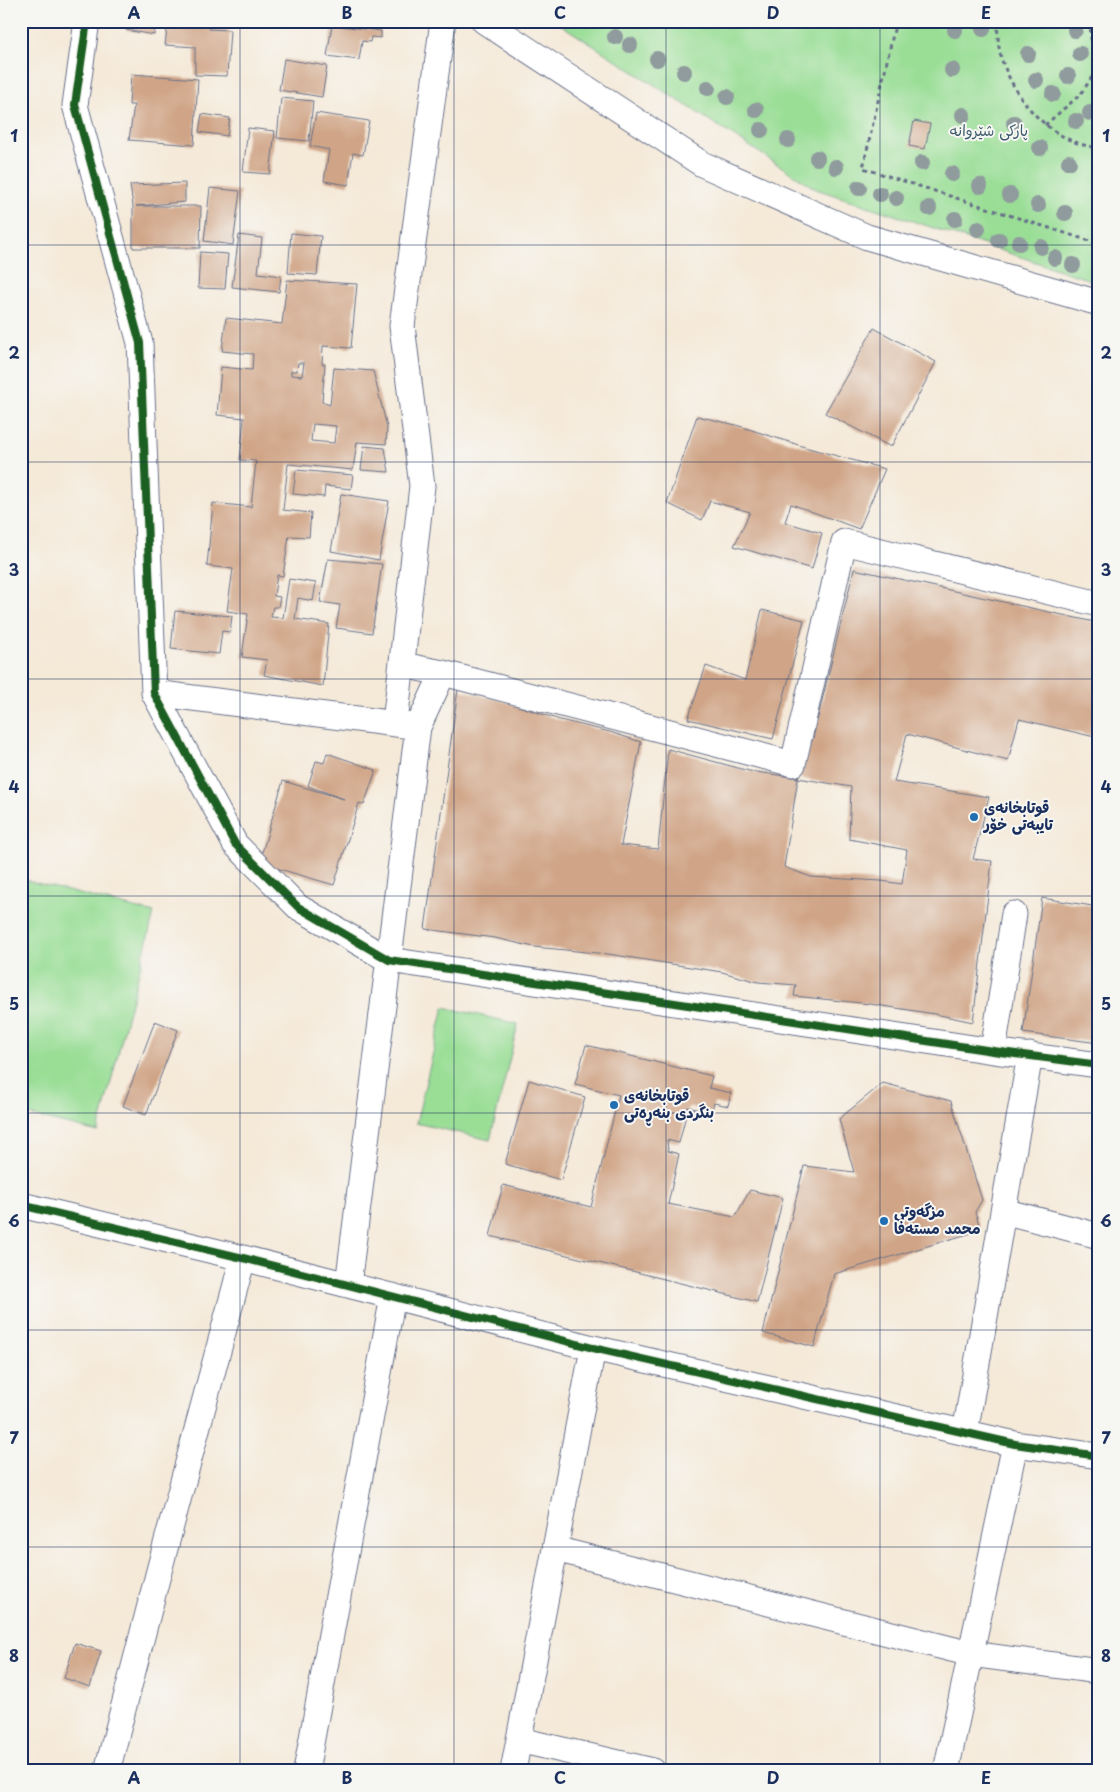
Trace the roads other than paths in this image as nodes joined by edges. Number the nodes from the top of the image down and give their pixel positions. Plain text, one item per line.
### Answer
1 (87, 21) edge
2 (443, 21) edge
3 (484, 21) edge
4 (1099, 303) edge
5 (1099, 604) edge
6 (402, 665) junction
7 (443, 673) junction
8 (154, 692) junction
9 (407, 725) junction
10 (1014, 914) dead end
11 (389, 960) junction
12 (993, 1051) junction
13 (1030, 1055) junction
14 (1099, 1065) edge
15 (21, 1205) edge
16 (1003, 1211) junction
17 (1099, 1236) edge
18 (243, 1258) junction
19 (348, 1284) junction
20 (393, 1296) junction
21 (593, 1348) junction
22 (965, 1432) junction
23 (1015, 1444) junction
24 (1099, 1456) edge
25 (555, 1549) junction
26 (971, 1654) junction
27 (1099, 1670) edge
28 (519, 1740) junction
29 (107, 1771) edge
30 (306, 1771) edge
31 (513, 1771) edge
32 (653, 1771) edge
33 (946, 1771) edge

1 - 8 street
2 - 6 street
3 - 4 street
5 - 7 street
6 - 7 street
6 - 9 street
7 - 9 street
8 - 9 street
8 - 11 street
9 - 11 street
10 - 12 street
11 - 12 street
11 - 19 street
12 - 13 street
13 - 14 street
13 - 16 street
15 - 18 street
16 - 17 street
16 - 22 street
18 - 19 street
18 - 29 street
19 - 20 street
20 - 21 street
20 - 30 street
21 - 22 street
21 - 25 street
22 - 23 street
23 - 24 street
23 - 26 street
25 - 26 street
25 - 28 street
26 - 27 street
26 - 33 street
28 - 31 street
28 - 32 street

